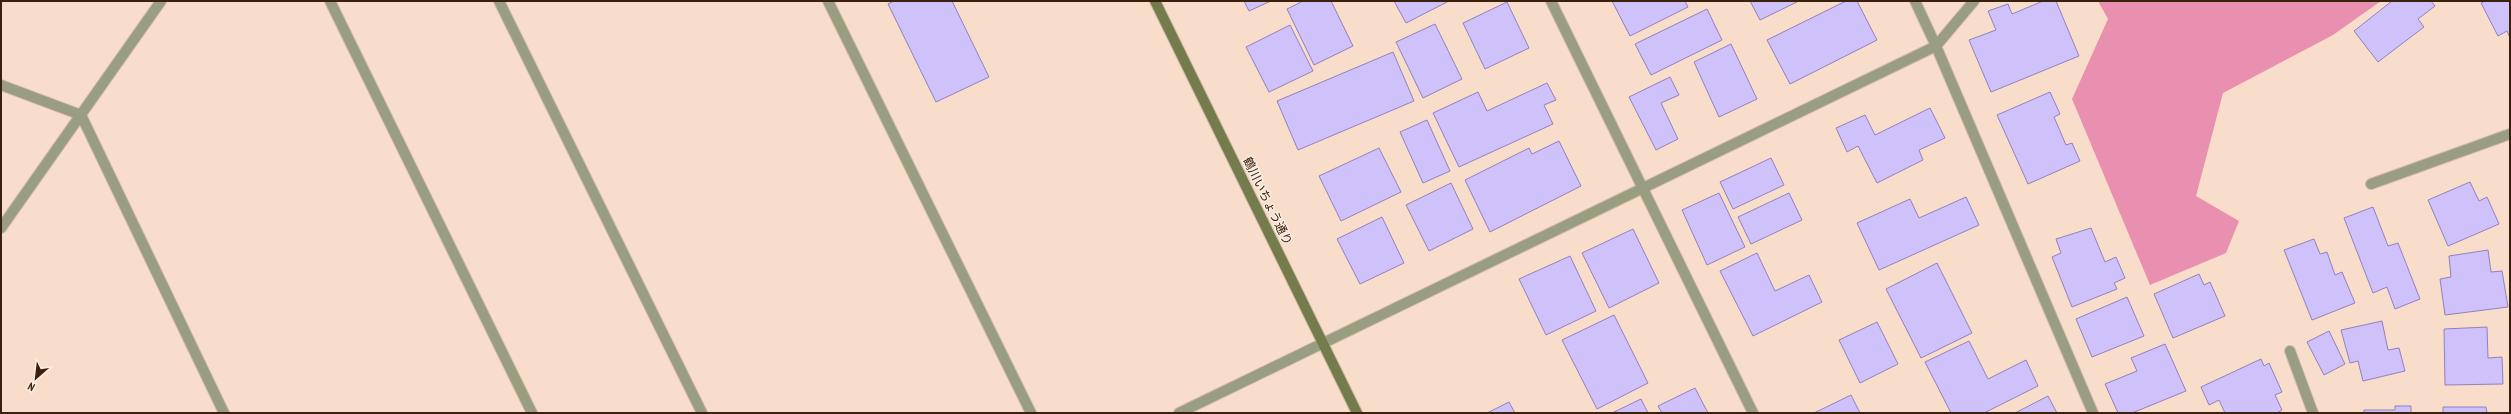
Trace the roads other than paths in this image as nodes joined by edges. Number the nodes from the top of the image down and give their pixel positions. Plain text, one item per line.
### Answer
1 (161, 1) edge
2 (330, 1) edge
3 (500, 1) edge
4 (828, 1) edge
5 (1155, 1) edge
6 (1551, 1) edge
7 (1915, 1) edge
8 (1974, 1) edge
9 (1936, 46) junction
10 (1, 85) edge
11 (81, 115) junction
12 (2510, 134) edge
13 (2371, 184) dead end
14 (1642, 189) junction
15 (1, 228) edge
16 (1323, 343) junction
17 (2290, 351) dead end
18 (224, 413) edge
19 (532, 413) edge
20 (702, 413) edge
21 (1031, 413) edge
22 (1179, 413) edge
23 (1357, 413) edge
24 (1753, 413) edge
25 (2093, 413) edge
26 (2313, 413) edge

1 - 11 street
2 - 19 street
3 - 20 street
4 - 21 street
5 - 16 street, 鶴川いちょう通り
6 - 14 street
7 - 9 street
8 - 9 street
9 - 14 street
9 - 25 street
10 - 11 street
11 - 15 street
11 - 18 street
12 - 13 street
14 - 16 street
14 - 24 street
16 - 22 street
16 - 23 street, 鶴川いちょう通り
17 - 26 street

